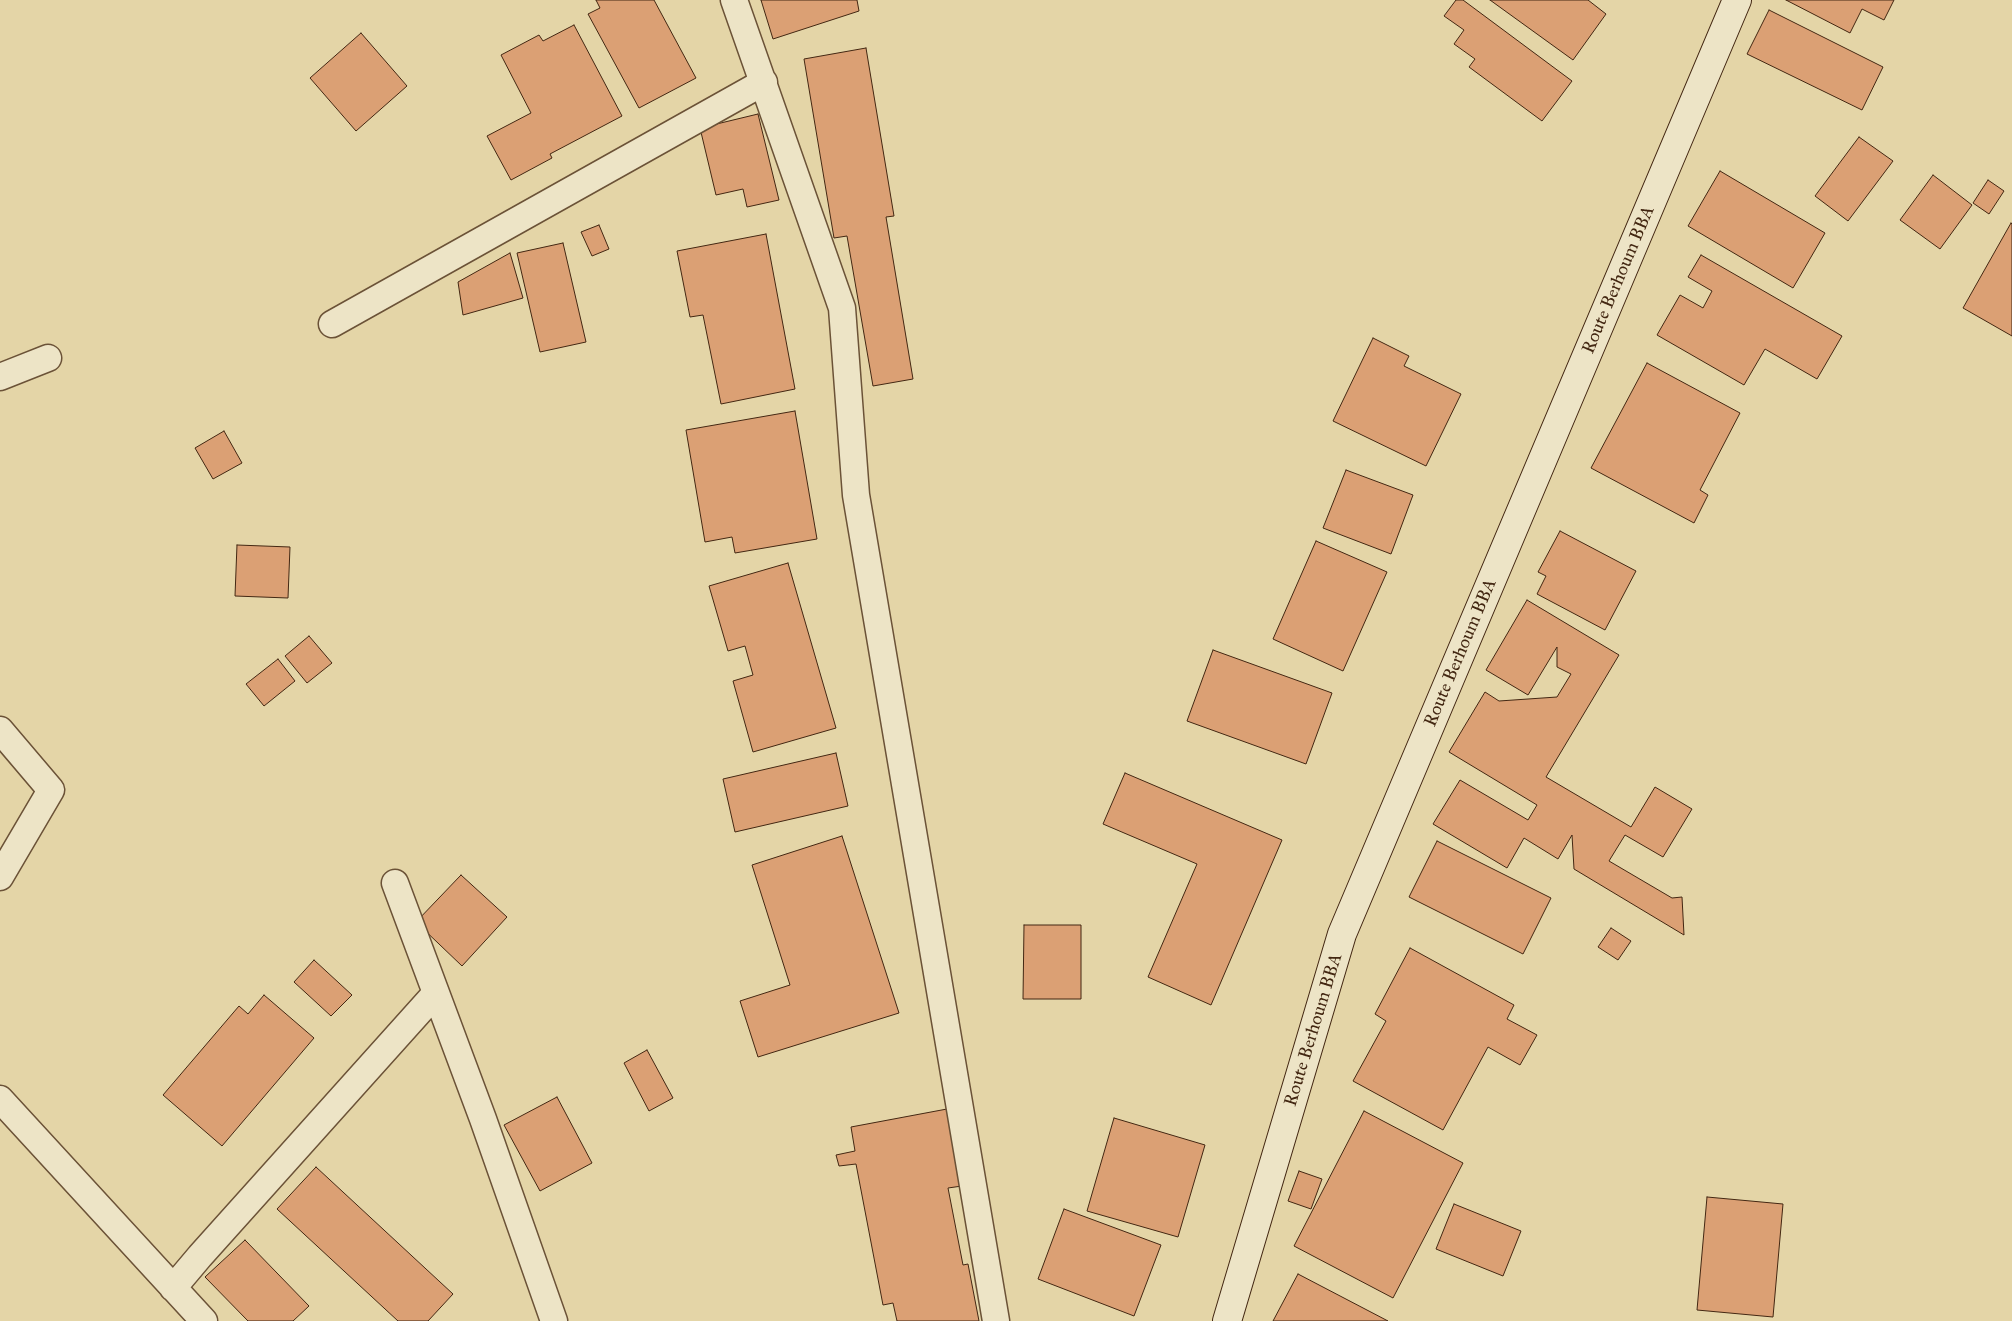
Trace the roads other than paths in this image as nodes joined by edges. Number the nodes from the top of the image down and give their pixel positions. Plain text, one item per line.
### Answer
1 (734, 0) edge
2 (1737, 0) edge
3 (764, 82) junction
4 (332, 324) dead end
5 (48, 358) dead end
6 (0, 377) edge
7 (0, 730) edge
8 (0, 877) edge
9 (395, 883) dead end
10 (436, 993) junction
11 (0, 1099) edge
12 (173, 1288) junction
13 (204, 1321) edge
14 (554, 1321) edge
15 (996, 1321) edge
16 (1227, 1321) edge

1 - 3 street
2 - 16 main road, Route Berhoum BBA
3 - 4 street
3 - 15 street
5 - 6 street
7 - 8 street
9 - 10 street
10 - 12 street
10 - 14 street
11 - 12 street
12 - 13 street

